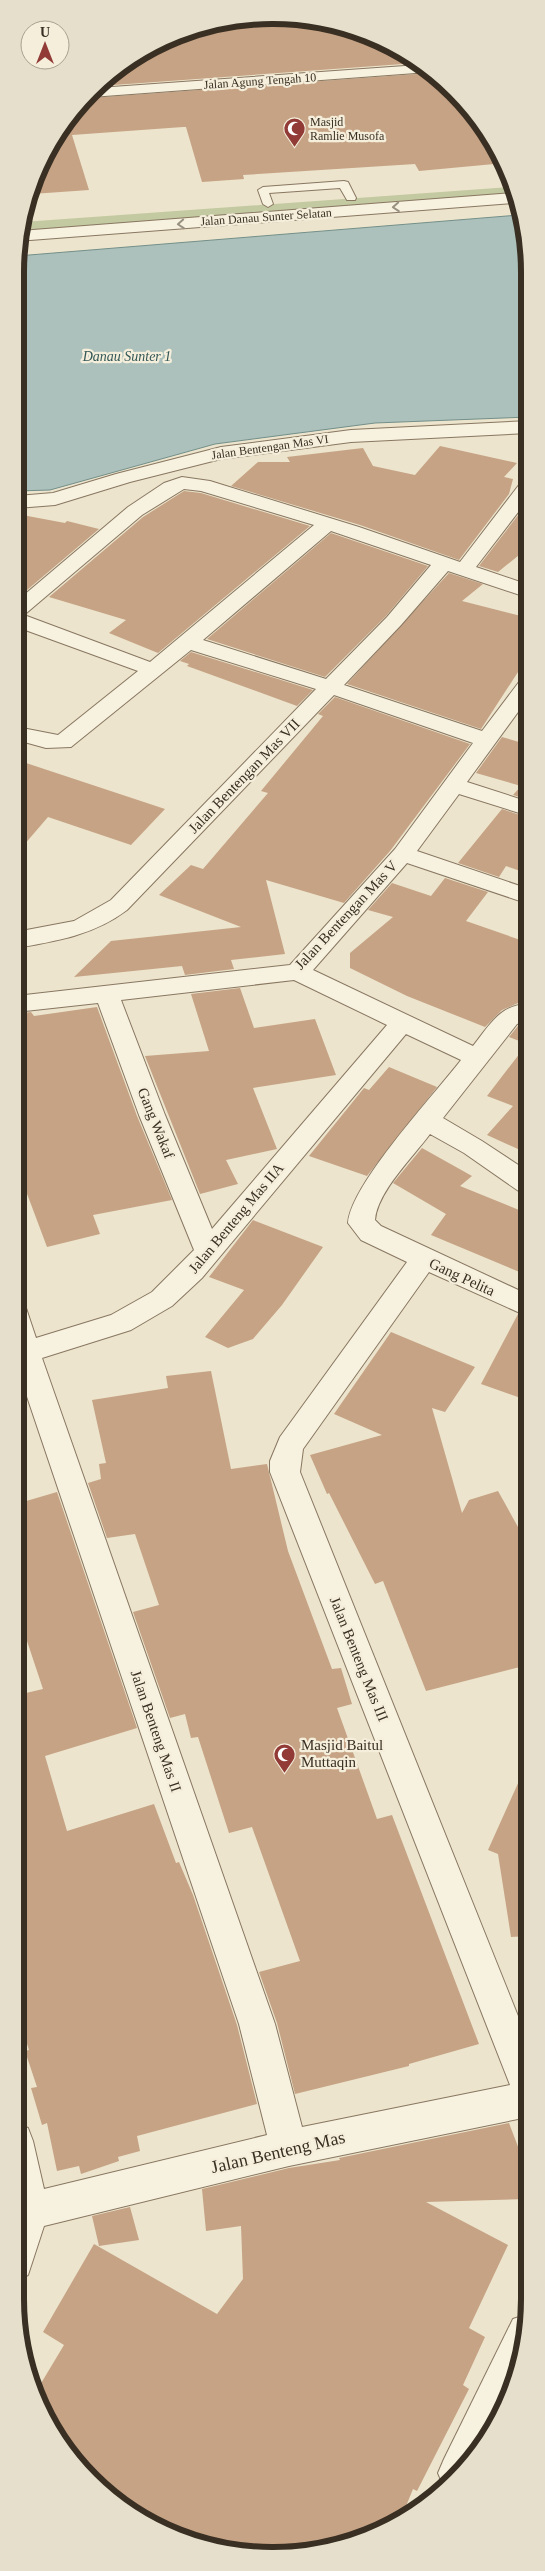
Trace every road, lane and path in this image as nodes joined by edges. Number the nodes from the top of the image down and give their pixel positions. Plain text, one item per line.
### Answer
1 (416, 70) edge
2 (101, 92) edge
3 (506, 187) edge
4 (510, 198) edge
5 (29, 222) edge
6 (27, 235) edge
7 (521, 427) edge
8 (521, 494) edge
9 (24, 501) edge
10 (327, 524) junction
11 (454, 567) junction
12 (521, 589) edge
13 (24, 606) edge
14 (24, 623) edge
15 (188, 642) junction
16 (151, 670) junction
17 (330, 687) junction
18 (521, 693) edge
19 (24, 735) edge
20 (486, 740) junction
21 (454, 785) junction
22 (521, 806) edge
23 (403, 854) junction
24 (521, 894) edge
25 (24, 938) edge
26 (297, 972) junction
27 (107, 994) junction
28 (24, 1003) edge
29 (521, 1012) edge
30 (403, 1022) junction
31 (477, 1058) junction
32 (427, 1121) junction
33 (521, 1180) edge
34 (208, 1251) junction
35 (424, 1259) junction
36 (521, 1303) edge
37 (24, 1345) edge
38 (26, 1352) junction
39 (521, 2068) edge
40 (521, 2100) edge
41 (289, 2148) junction
42 (24, 2212) edge
43 (513, 2360) edge
44 (468, 2452) edge

1 - 2 street, Jalan Agung Tengah 10
3 - 5 street, Jalan Danau Sunter Selatan
4 -> 6 street, Jalan Danau Sunter Selatan
7 - 9 street, Jalan Bentengan Mas VI
8 - 11 street, Jalan Bentengan Mas VII
10 - 11 street
10 - 13 street
10 - 15 street
11 - 12 street
11 - 17 street, Jalan Bentengan Mas VII
14 - 16 street
15 - 16 street
15 - 17 street
16 - 19 street
17 - 20 street
17 - 25 street, Jalan Bentengan Mas VII
18 - 20 street, Jalan Bentengan Mas V
20 - 21 street, Jalan Bentengan Mas V
21 - 22 street
21 - 23 street, Jalan Bentengan Mas V
23 - 24 street
23 - 26 street, Jalan Bentengan Mas V
26 - 27 street, Jalan Bentengan Mas V
26 - 30 street
27 - 28 street, Jalan Bentengan Mas V
27 - 34 street, Gang Wakaf
29 - 31 street
30 - 31 street
30 - 34 street, Jalan Benteng Mas IIA
31 - 32 street
32 - 33 street
32 - 35 street, Gang Pelita
34 - 38 street, Jalan Benteng Mas IIA
35 - 36 street, Gang Pelita
35 - 39 street, Jalan Benteng Mas III
37 - 38 street, Jalan Benteng Mas II
38 - 41 street, Jalan Benteng Mas II
40 - 41 street, Jalan Benteng Mas
41 - 42 street, Jalan Benteng Mas
43 - 44 street

